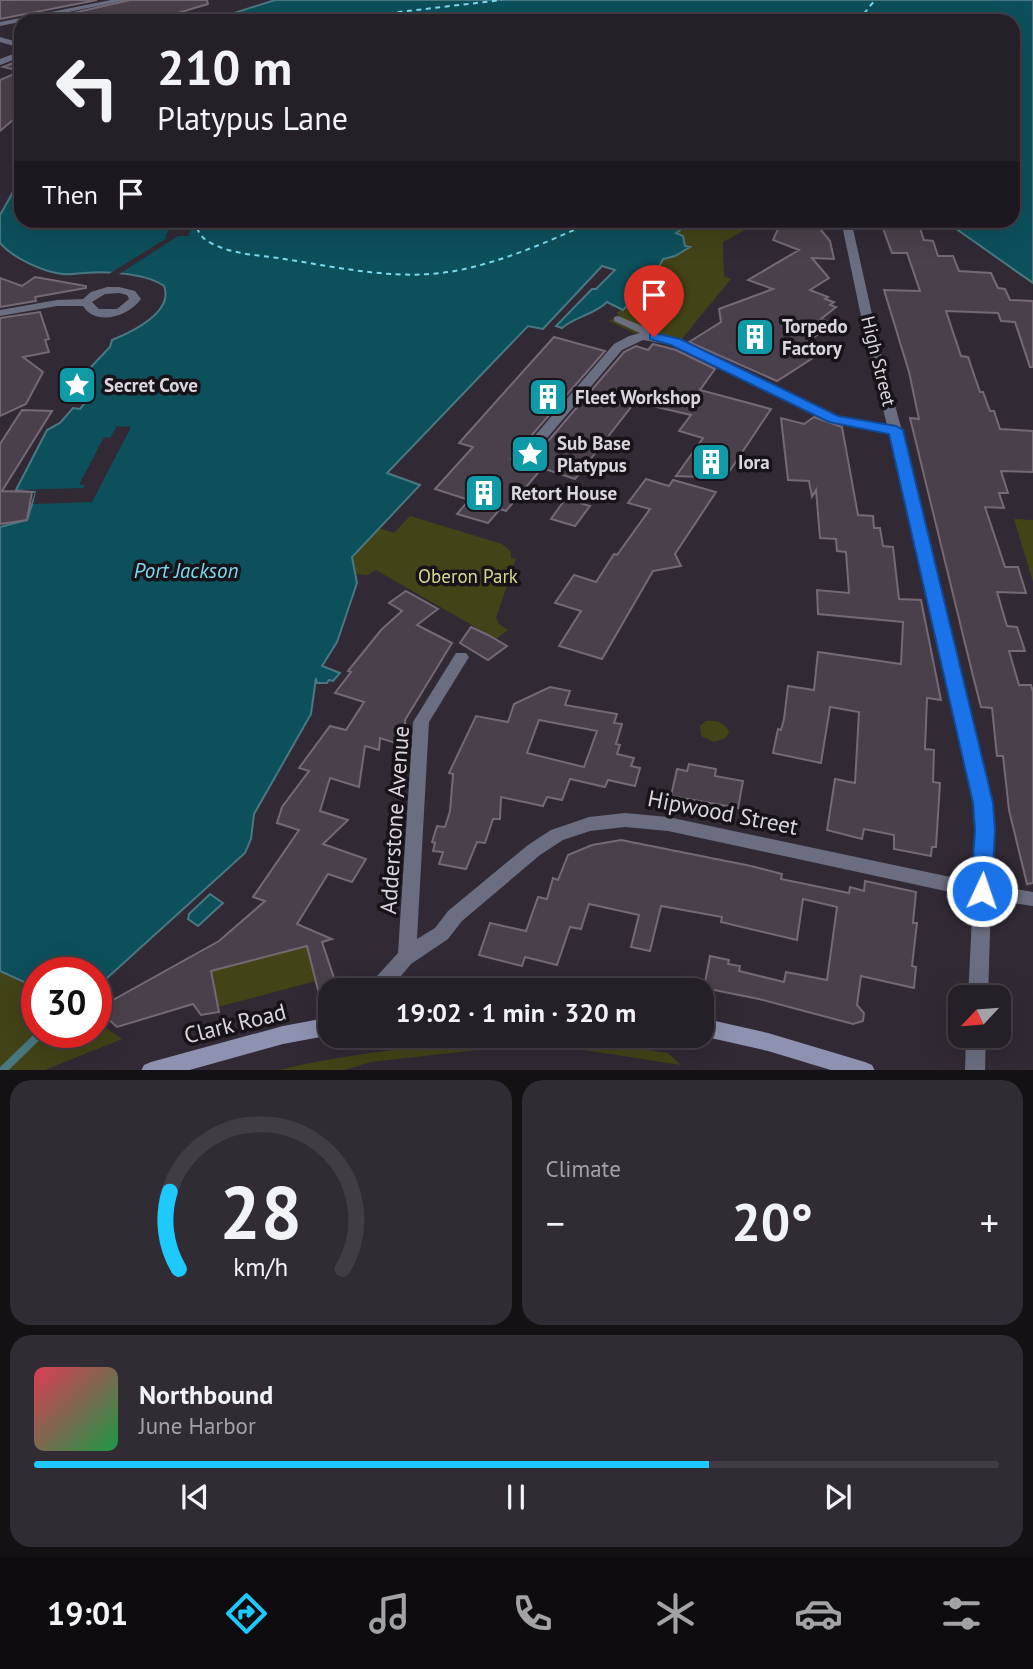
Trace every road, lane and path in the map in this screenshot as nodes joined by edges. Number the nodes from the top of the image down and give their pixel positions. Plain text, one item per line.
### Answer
1 (123, 0) edge
2 (56, 14) edge
3 (848, 228) edge
4 (86, 302) dead end
5 (0, 313) edge
6 (618, 318) dead end
7 (648, 337) junction
8 (896, 430) junction
9 (520, 461) dead end
10 (461, 657) dead end
11 (982, 891) junction
12 (1033, 900) edge
13 (407, 956) junction
14 (388, 978) edge
15 (978, 985) edge
16 (318, 1028) edge
17 (714, 1030) edge
18 (976, 1048) edge
19 (847, 1067) edge
20 (151, 1070) edge
21 (865, 1070) edge
22 (975, 1070) edge

1 - 2 street
3 - 8 street, High Street
4 - 5 street
6 - 7 street
7 - 8 street
7 - 9 street
8 - 11 street, High Street
10 - 13 street, Adderstone Avenue
11 - 12 street, Hipwood Street
11 - 13 street, Hipwood Street
11 - 15 street, High Street
13 - 14 street, Hipwood Street
16 - 20 main road, Clark Road
17 - 19 main road
18 - 22 street
19 - 21 main road

